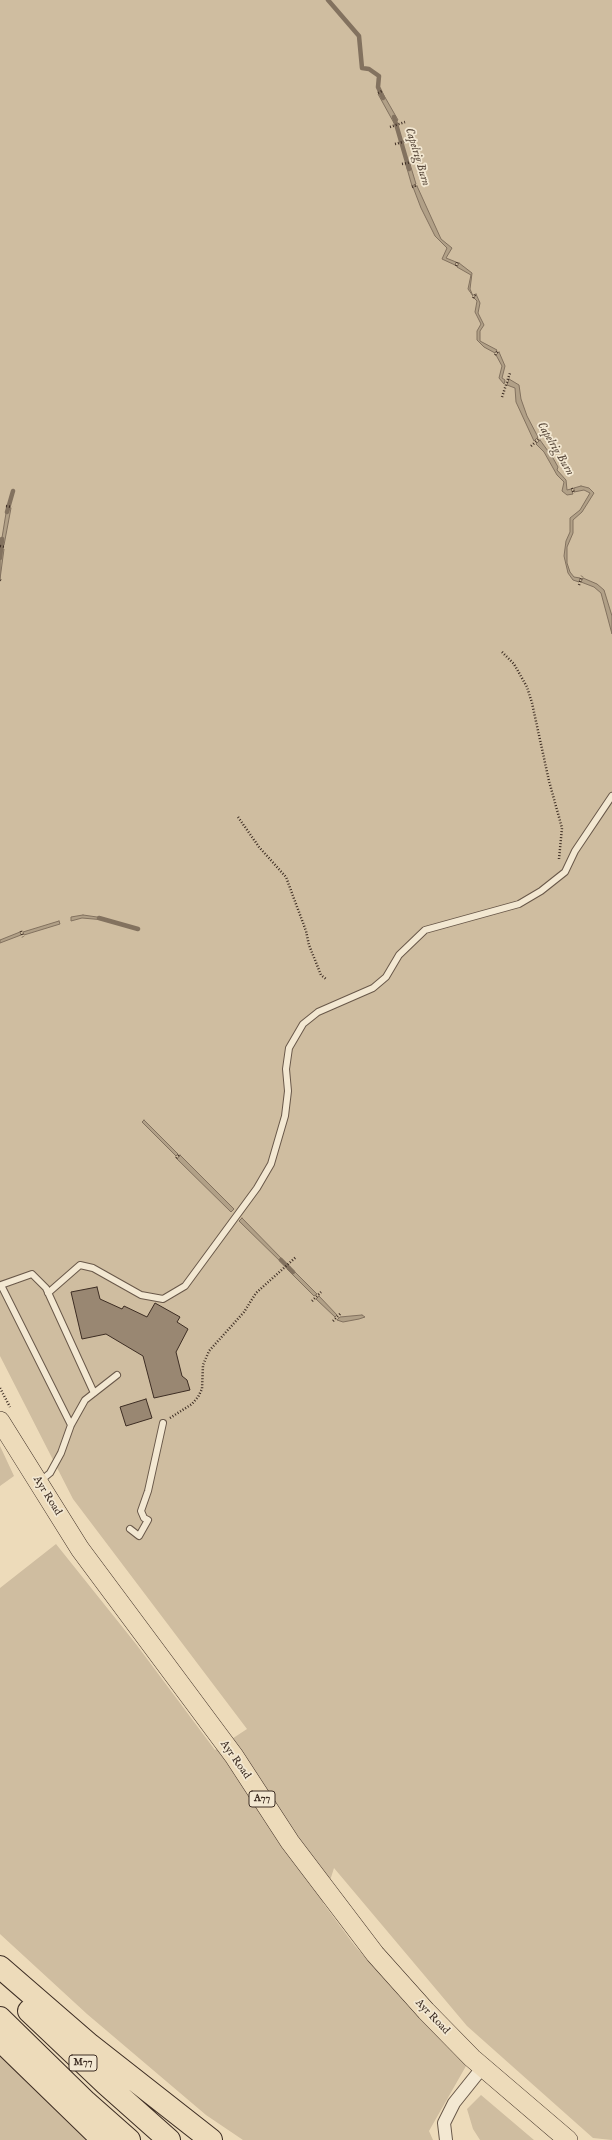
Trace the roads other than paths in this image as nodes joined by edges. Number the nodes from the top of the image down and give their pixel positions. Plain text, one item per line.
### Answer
1 (612, 796) edge
2 (48, 1293) junction
3 (117, 1375) dead end
4 (94, 1393) junction
5 (5, 1415) edge
6 (163, 1423) dead end
7 (71, 1425) junction
8 (38, 1483) junction
9 (130, 1529) dead end
10 (0, 1967) edge
11 (0, 1982) edge
12 (0, 2018) edge
13 (0, 2040) edge
14 (482, 2068) junction
15 (103, 2140) edge
16 (129, 2140) edge
17 (169, 2140) edge
18 (211, 2140) edge
19 (446, 2140) edge
20 (568, 2140) edge

1 - 2 lane
2 - 4 lane
2 - 7 lane
3 - 4 lane
4 - 7 lane
5 - 8 main road, Ayr Road / A77
6 - 9 lane
7 - 8 lane
8 - 14 main road, Ayr Road / A77
10 - 18 highway
11 - 17 highway, M77
12 - 16 highway, M77
13 - 15 highway
14 - 19 street
14 - 20 main road, Ayr Road / A77

